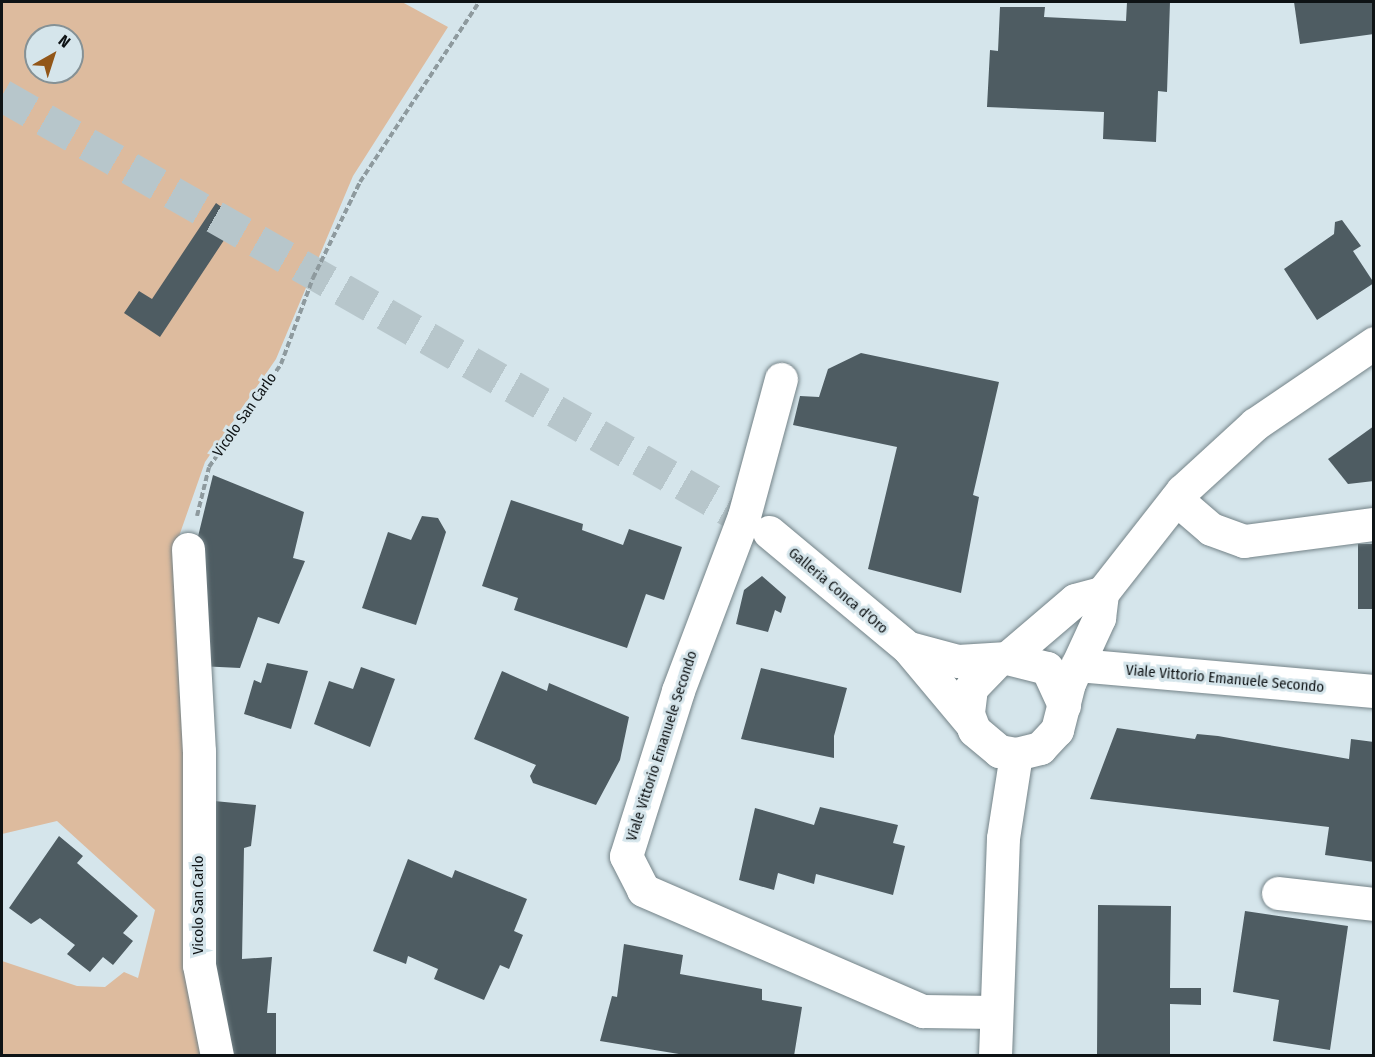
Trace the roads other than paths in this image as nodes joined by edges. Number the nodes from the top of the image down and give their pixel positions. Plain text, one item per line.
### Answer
1 (1371, 345) edge
2 (781, 379) dead end
3 (1176, 499) junction
4 (1374, 524) edge
5 (769, 532) tunnel mouth
6 (188, 549) road end
7 (1102, 593) junction
8 (908, 648) junction
9 (1003, 659) junction
10 (1077, 665) junction
11 (1374, 691) edge
12 (1064, 705) junction
13 (970, 722) junction
14 (1016, 754) junction
15 (1278, 893) dead end
16 (1374, 904) edge
17 (995, 1012) junction
18 (217, 1056) edge
19 (995, 1056) edge

1 - 3 street
2 - 17 street, Viale Vittorio Emanuele Secondo
3 - 4 street
3 - 7 street
5 - 8 street, Galleria Conca d'Oro
6 - 18 street, Vicolo San Carlo
7 - 9 street
7 - 10 street
8 - 9 street, Galleria Conca d'Oro
8 - 13 street, Galleria Conca d'Oro
9 - 12 street
9 - 13 street
10 - 11 street, Viale Vittorio Emanuele Secondo
10 - 12 street
12 - 14 street
13 - 14 street
14 - 17 street
15 - 16 street
17 - 19 street

